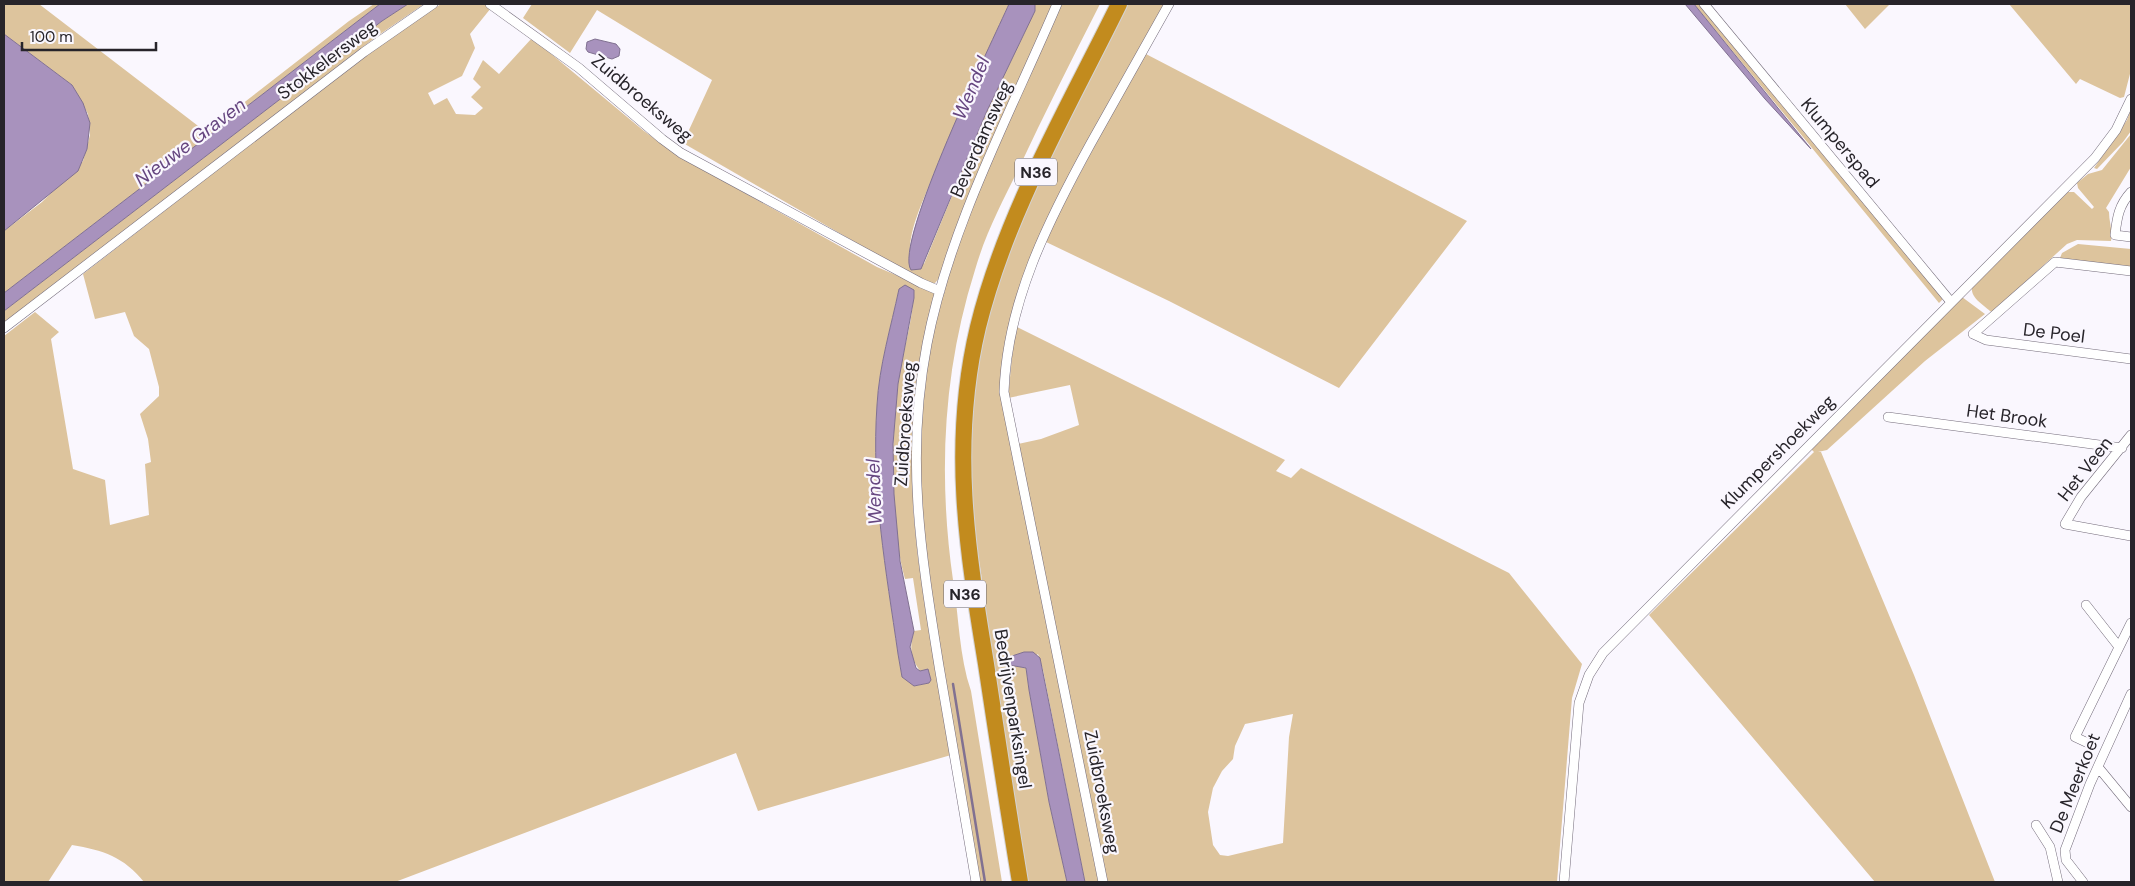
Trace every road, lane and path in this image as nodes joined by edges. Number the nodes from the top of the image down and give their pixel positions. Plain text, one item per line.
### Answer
1 (433, 4) edge
2 (490, 4) edge
3 (1058, 4) edge
4 (1109, 4) edge
5 (1119, 4) edge
6 (1169, 4) edge
7 (1704, 4) edge
8 (2131, 99) edge
9 (2131, 192) edge
10 (2131, 237) edge
11 (2131, 271) edge
12 (940, 291) junction
13 (1951, 302) junction
14 (4, 328) edge
15 (2131, 359) edge
16 (1888, 417) dead end
17 (2131, 435) edge
18 (2122, 448) junction
19 (2131, 536) edge
20 (2086, 605) dead end
21 (2130, 626) edge
22 (2119, 646) junction
23 (2131, 694) edge
24 (2090, 744) dead end
25 (2098, 767) junction
26 (2131, 808) edge
27 (2036, 825) dead end
28 (976, 882) edge
29 (1010, 882) edge
30 (1020, 882) edge
31 (1103, 882) edge
32 (1564, 882) edge
33 (2058, 882) edge
34 (2083, 882) edge

1 - 14 street, Stokkelersweg
2 - 12 street, Zuidbroeksweg
3 - 12 street, Beverdamsweg
4 - 29 highway, Bedrijvenparksingel / N36
5 - 30 highway, Bedrijvenparksingel / N36
6 - 31 street, Zuidbroeksweg
7 - 13 street, Klumperspad
8 - 13 street, Klumpershoekweg
9 - 10 street
11 - 15 street, De Poel
12 - 28 street, Zuidbroeksweg
13 - 32 street, Klumpershoekweg
16 - 18 street, Het Brook
17 - 18 street, Het Veen
18 - 19 street, Het Veen
20 - 22 street
21 - 22 street
22 - 24 street
23 - 25 street, De Meerkoet
25 - 26 street
25 - 34 street, De Meerkoet
27 - 33 street

